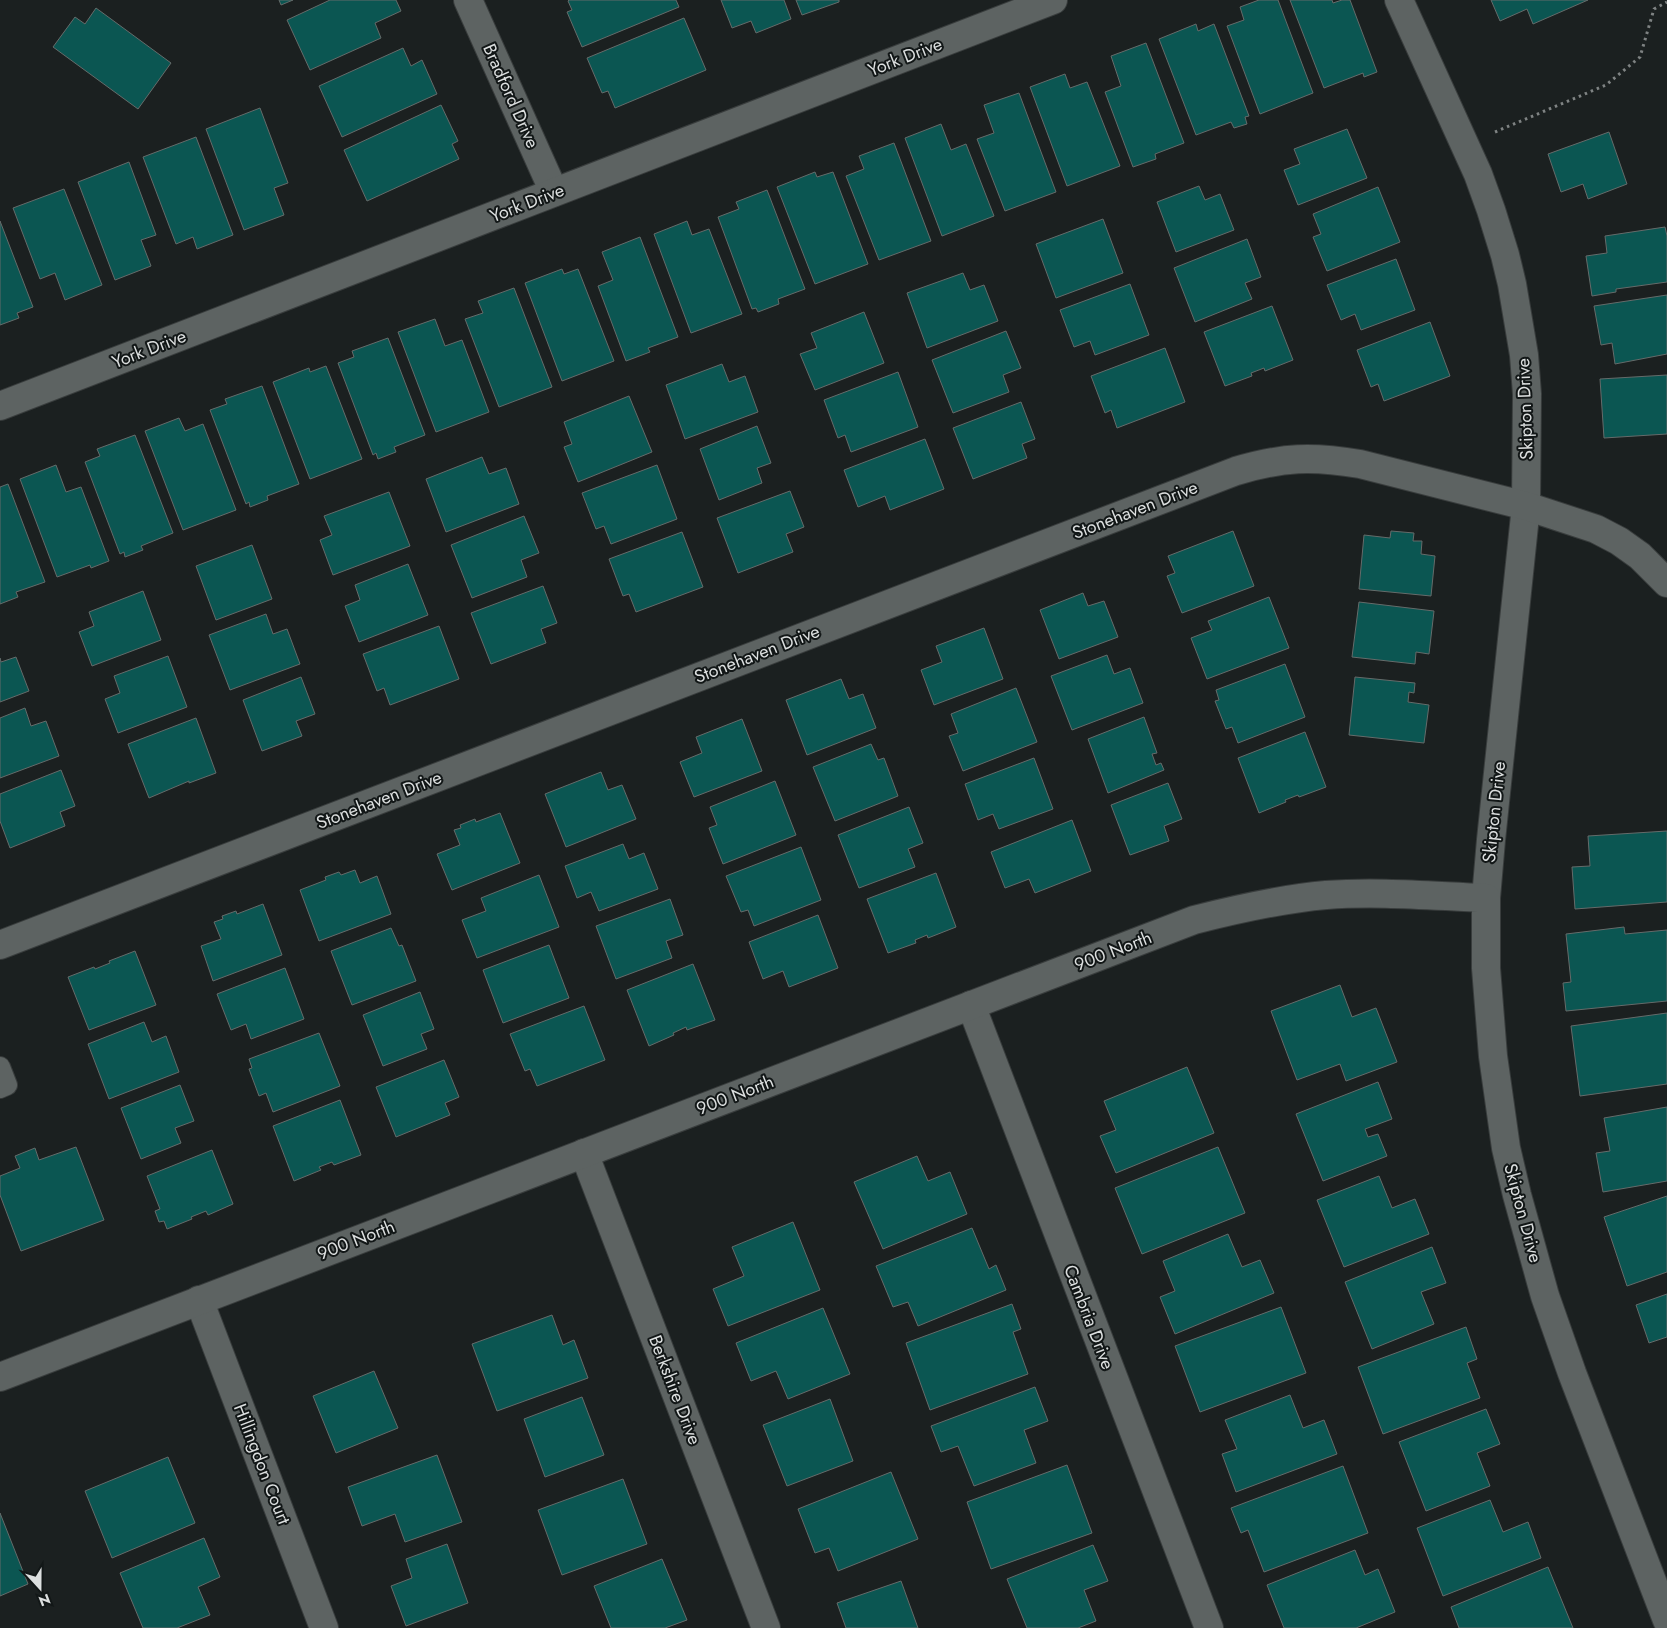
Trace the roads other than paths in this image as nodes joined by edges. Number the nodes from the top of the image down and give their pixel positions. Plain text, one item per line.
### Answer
1 (468, 0) edge
2 (1053, 0) edge
3 (1399, 0) edge
4 (554, 192) junction
5 (0, 406) edge
6 (1526, 506) junction
7 (1667, 583) edge
8 (1486, 898) junction
9 (0, 945) edge
10 (971, 1005) junction
11 (0, 1067) edge
12 (0, 1088) edge
13 (584, 1152) junction
14 (199, 1300) junction
15 (0, 1377) edge
16 (1667, 1620) edge
17 (324, 1628) edge
18 (766, 1628) edge
19 (1209, 1628) edge

1 - 4 street, Bradford Drive
2 - 4 street, York Drive
3 - 6 street, Skipton Drive
4 - 5 street, York Drive
6 - 7 street, Stonehaven Drive
6 - 8 street, Skipton Drive
6 - 9 street, Stonehaven Drive
8 - 10 street, 900 North
8 - 16 street, Skipton Drive
10 - 13 street, 900 North
10 - 19 street, Cambria Drive
11 - 12 lane
13 - 14 street, 900 North
13 - 18 street, Berkshire Drive
14 - 15 street, 900 North
14 - 17 street, Hillingdon Court

